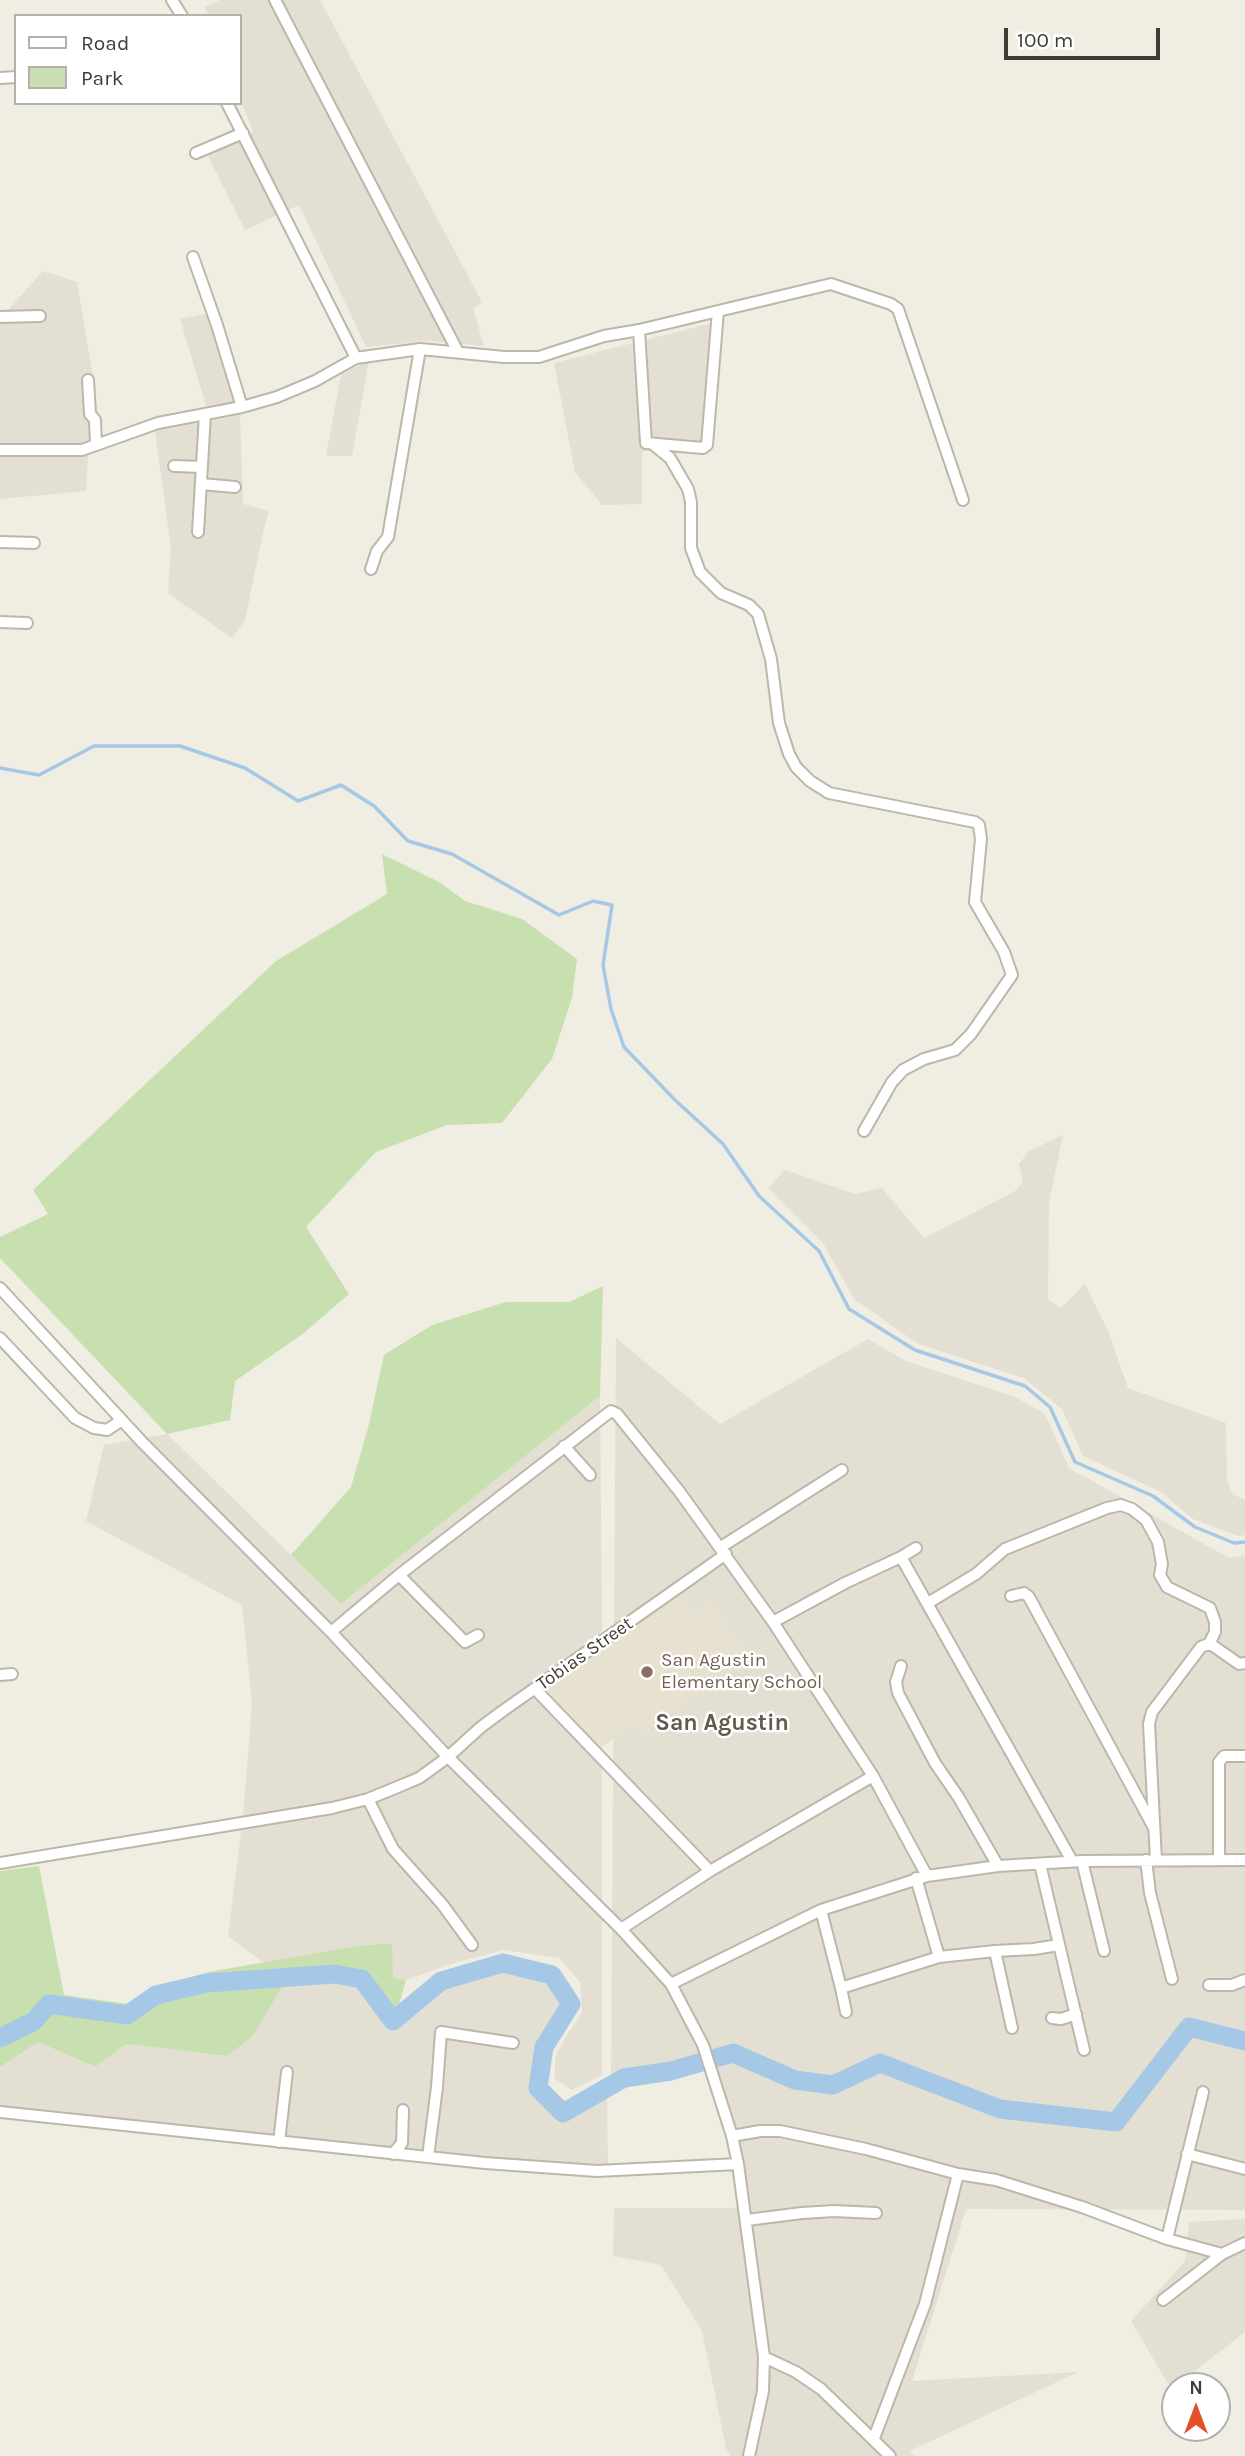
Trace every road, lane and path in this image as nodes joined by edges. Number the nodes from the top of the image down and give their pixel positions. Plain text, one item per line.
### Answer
1 (275, 0) edge
2 (228, 105) edge
3 (243, 133) junction
4 (196, 153) dead end
5 (193, 257) dead end
6 (718, 311) junction
7 (40, 316) dead end
8 (0, 317) edge
9 (639, 330) junction
10 (420, 349) junction
11 (458, 352) junction
12 (356, 358) junction
13 (88, 380) dead end
14 (242, 407) junction
15 (205, 414) junction
16 (96, 445) junction
17 (654, 445) junction
18 (0, 450) edge
19 (174, 466) dead end
20 (202, 467) junction
21 (201, 484) junction
22 (235, 487) dead end
23 (963, 500) dead end
24 (198, 532) dead end
25 (0, 542) edge
26 (34, 543) dead end
27 (371, 569) dead end
28 (0, 622) edge
29 (27, 623) dead end
30 (864, 1131) dead end
31 (0, 1288) edge
32 (1, 1341) edge
33 (122, 1420) junction
34 (564, 1446) junction
35 (842, 1470) dead end
36 (590, 1475) dead end
37 (916, 1548) dead end
38 (723, 1550) junction
39 (901, 1557) junction
40 (399, 1575) junction
41 (1011, 1596) dead end
42 (928, 1603) junction
43 (773, 1622) junction
44 (331, 1632) junction
45 (478, 1635) dead end
46 (1209, 1644) junction
47 (1245, 1663) edge
48 (901, 1666) dead end
49 (12, 1674) dead end
50 (0, 1675) edge
51 (535, 1689) junction
52 (1245, 1756) edge
53 (448, 1757) junction
54 (873, 1776) junction
55 (368, 1799) junction
56 (1154, 1828) junction
57 (1151, 1860) junction
58 (1219, 1860) junction
59 (1245, 1860) edge
60 (1077, 1861) junction
61 (0, 1863) edge
62 (1040, 1864) junction
63 (998, 1867) junction
64 (710, 1871) junction
65 (922, 1877) junction
66 (821, 1910) junction
67 (621, 1929) junction
68 (472, 1945) dead end
69 (1059, 1945) junction
70 (995, 1951) junction
71 (1104, 1951) dead end
72 (939, 1957) junction
73 (1172, 1979) dead end
74 (1245, 1980) edge
75 (671, 1984) junction
76 (1209, 1985) dead end
77 (841, 1989) junction
78 (846, 2012) dead end
79 (1076, 2014) junction
80 (1052, 2018) dead end
81 (1012, 2028) dead end
82 (513, 2043) dead end
83 (1084, 2050) dead end
84 (287, 2072) dead end
85 (1203, 2092) dead end
86 (403, 2110) dead end
87 (0, 2112) edge
88 (732, 2136) junction
89 (279, 2142) junction
90 (393, 2154) junction
91 (1187, 2154) junction
92 (428, 2157) junction
93 (738, 2164) junction
94 (1245, 2169) edge
95 (958, 2174) junction
96 (876, 2213) dead end
97 (747, 2220) junction
98 (1167, 2239) junction
99 (1245, 2243) edge
100 (1222, 2254) junction
101 (1163, 2300) dead end
102 (764, 2357) junction
103 (874, 2438) junction
104 (749, 2456) edge
105 (890, 2456) edge

1 - 11 street
2 - 3 street
3 - 4 street
3 - 12 street
5 - 14 street
6 - 9 street
6 - 17 street
6 - 23 street
7 - 8 street
9 - 11 street
9 - 17 street
10 - 11 street
10 - 12 street
10 - 27 street
12 - 14 street
13 - 16 street
14 - 15 street
15 - 16 street
15 - 20 street
16 - 18 street
17 - 30 street
19 - 20 street
20 - 21 street
21 - 22 street
21 - 24 street
25 - 26 street
28 - 29 street
31 - 33 street
32 - 33 street
33 - 44 street
34 - 36 street
34 - 38 street
34 - 40 street
35 - 38 street, Tobias Street
37 - 39 street
38 - 43 street
38 - 51 street, Tobias Street
39 - 42 street
39 - 43 street
40 - 44 street
40 - 45 street
41 - 56 street
42 - 46 street
42 - 60 street
43 - 54 street
44 - 53 street
46 - 47 street
46 - 56 street
48 - 63 street
49 - 50 street
51 - 53 street, Tobias Street
51 - 64 street
52 - 58 street
53 - 55 street, Tobias Street
53 - 67 street
54 - 64 street
54 - 65 street
55 - 61 street, Tobias Street
55 - 68 street
56 - 57 street
57 - 58 street
57 - 60 street
57 - 73 street
58 - 59 street
60 - 62 street
60 - 71 street
62 - 63 street
62 - 69 street
63 - 65 street
64 - 67 street
65 - 66 street
65 - 72 street
66 - 75 street
66 - 77 street
67 - 75 street
69 - 70 street
69 - 79 street
70 - 72 street
70 - 81 street
72 - 77 street
74 - 76 street
75 - 88 street
77 - 78 street
79 - 80 street
79 - 83 street
82 - 92 street
84 - 89 street
85 - 91 street
86 - 90 street
87 - 89 street
88 - 93 street
88 - 95 street
89 - 90 street
90 - 92 street
91 - 94 street
91 - 98 street
92 - 93 street
93 - 97 street
95 - 98 street
95 - 103 street
96 - 97 street
97 - 102 street
98 - 100 street
99 - 100 street
100 - 101 street
102 - 103 street
102 - 104 street
103 - 105 street

